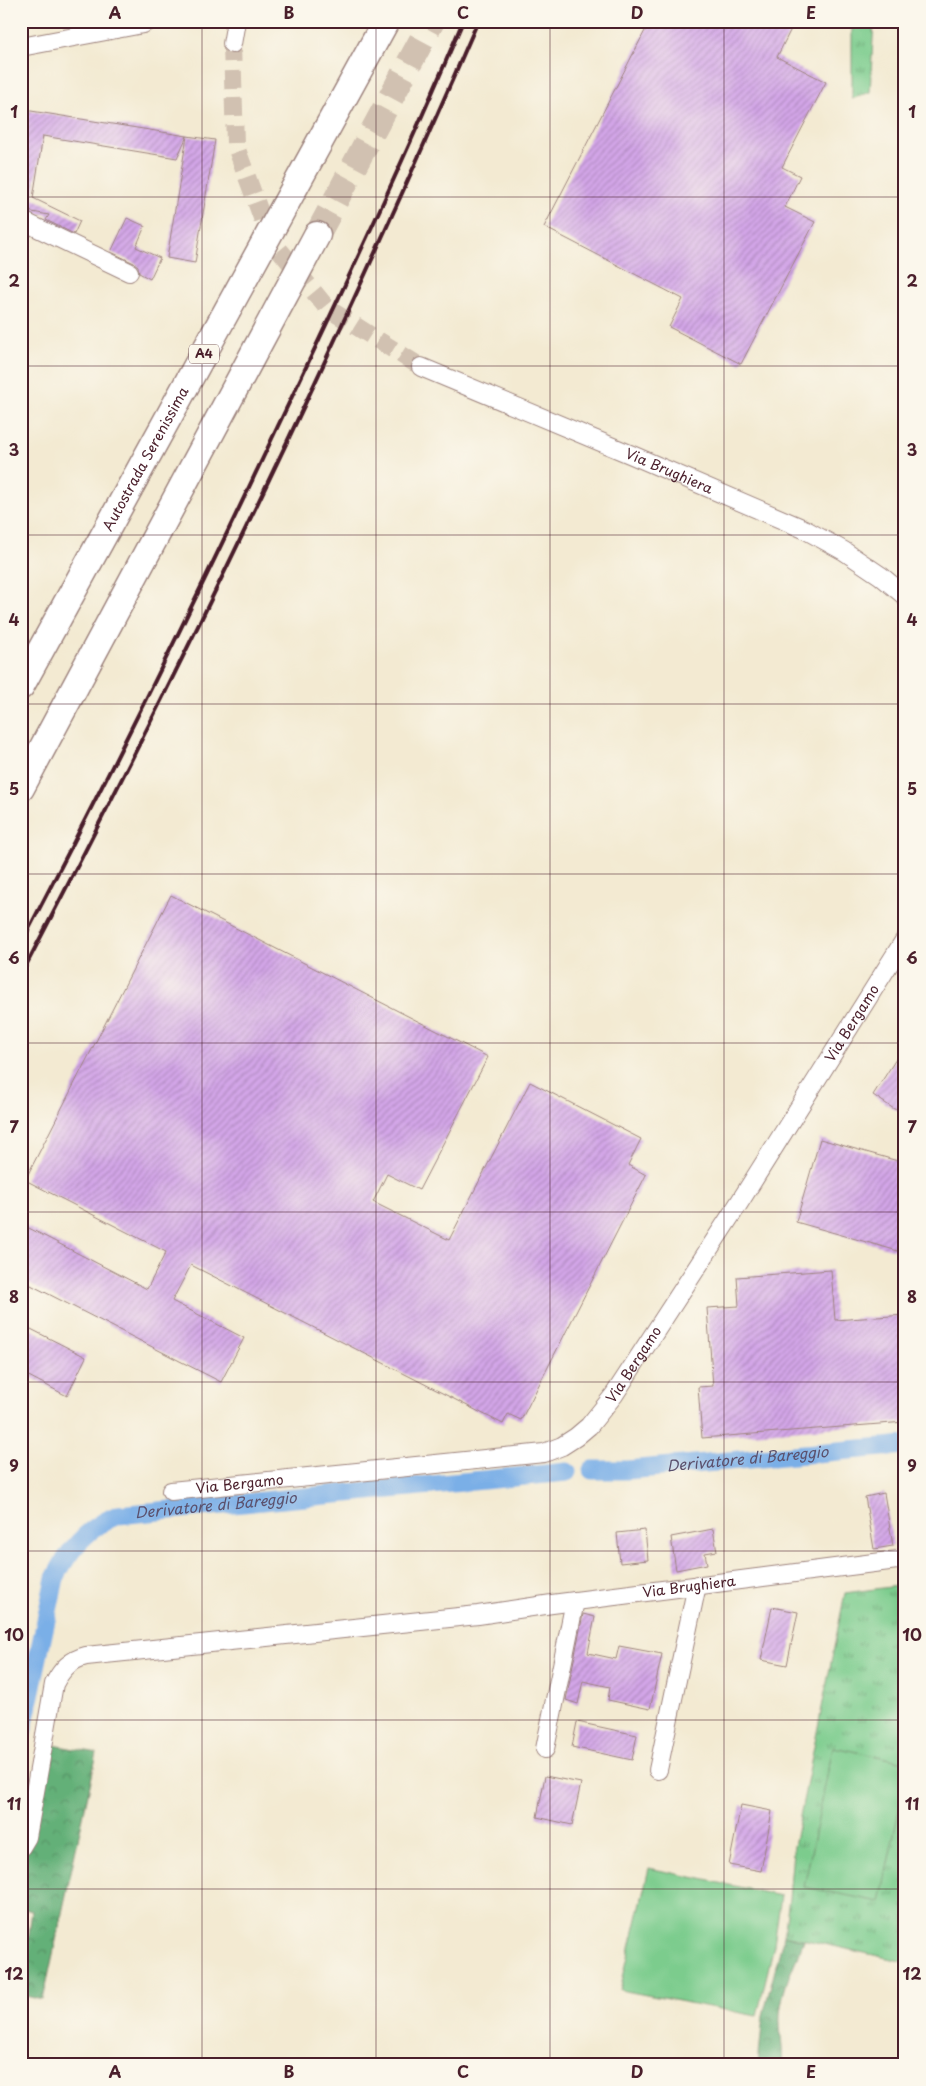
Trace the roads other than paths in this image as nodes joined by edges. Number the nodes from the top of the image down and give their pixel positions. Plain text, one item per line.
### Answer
1 (148, 21) edge
2 (236, 21) edge
3 (386, 21) edge
4 (232, 44) tunnel mouth
5 (21, 48) edge
6 (21, 220) edge
7 (317, 235) tunnel mouth
8 (129, 272) dead end
9 (421, 367) tunnel mouth
10 (905, 596) edge
11 (21, 686) edge
12 (21, 788) edge
13 (905, 939) edge
14 (171, 1491) dead end
15 (905, 1559) edge
16 (697, 1585) junction
17 (575, 1601) junction
18 (545, 1749) dead end
19 (658, 1770) dead end
20 (21, 1847) edge

1 - 5 street
2 - 4 street
3 - 11 highway, Autostrada Serenissima / A4
6 - 8 street
7 - 12 highway
9 - 10 street, Via Brughiera
13 - 14 street, Via Bergamo
15 - 16 street, Via Brughiera
16 - 17 street, Via Brughiera
16 - 19 street
17 - 18 street
17 - 20 street, Via Brughiera

